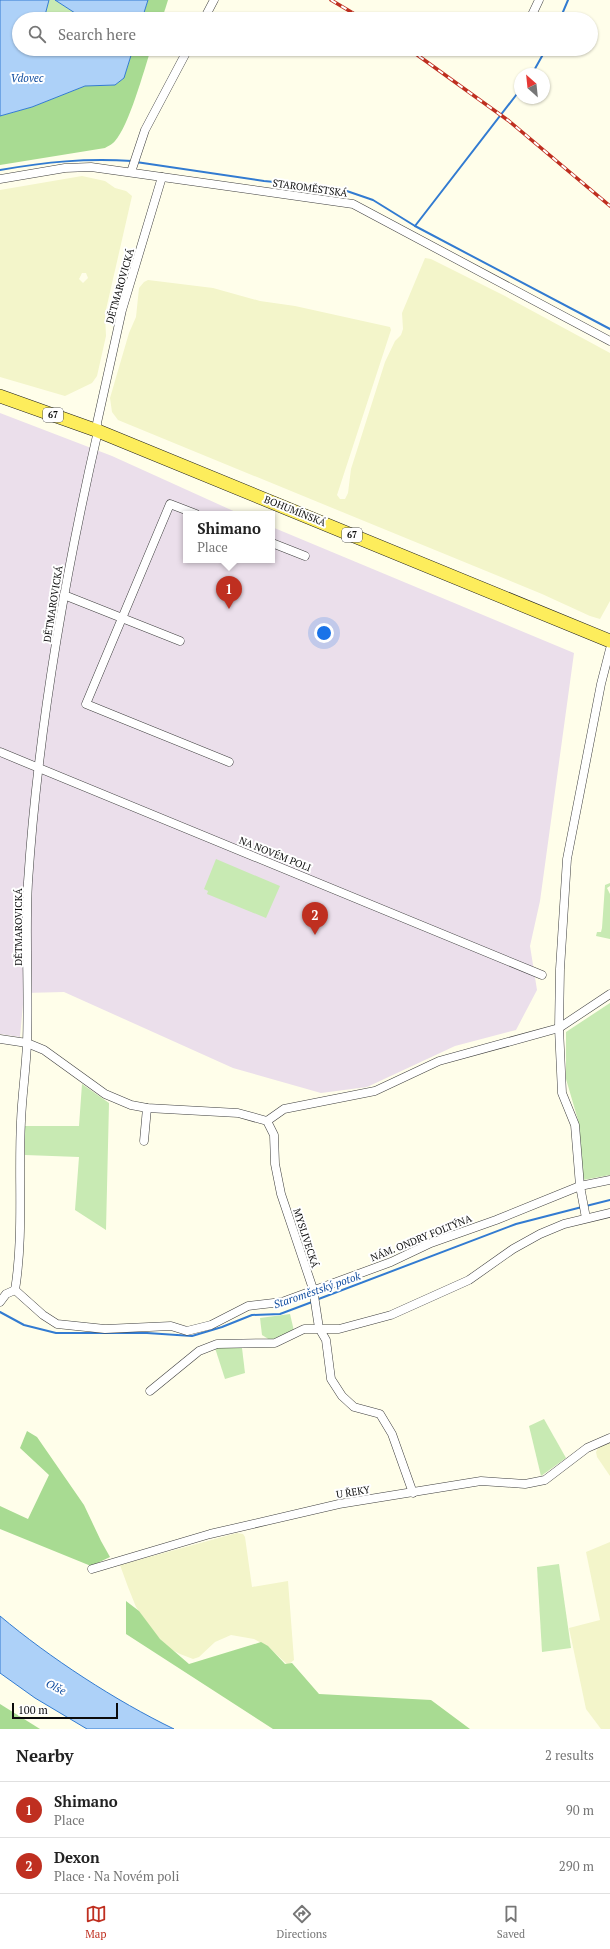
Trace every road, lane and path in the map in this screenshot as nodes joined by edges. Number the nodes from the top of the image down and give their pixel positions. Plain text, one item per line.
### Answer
1 (214, 0) edge
2 (539, 0) edge
3 (208, 12) edge
4 (533, 12) edge
5 (184, 56) edge
6 (133, 165) junction
7 (162, 177) junction
8 (0, 179) edge
9 (610, 341) edge
10 (0, 396) edge
11 (98, 431) junction
12 (188, 511) edge
13 (275, 545) edge
14 (305, 556) dead end
15 (64, 595) junction
16 (122, 618) junction
17 (180, 641) dead end
18 (610, 641) edge
19 (610, 649) edge
20 (0, 752) edge
21 (229, 762) dead end
22 (38, 768) junction
23 (542, 975) dead end
24 (610, 994) edge
25 (559, 1028) junction
26 (0, 1039) edge
27 (27, 1043) junction
28 (147, 1108) junction
29 (267, 1121) junction
30 (144, 1142) dead end
31 (610, 1180) edge
32 (580, 1186) junction
33 (585, 1211) junction
34 (610, 1213) edge
35 (15, 1290) junction
36 (314, 1296) junction
37 (0, 1302) edge
38 (319, 1328) junction
39 (150, 1392) dead end
40 (610, 1438) edge
41 (413, 1493) junction
42 (92, 1569) dead end

1 - 3 street
2 - 4 street
5 - 6 street
6 - 7 street, STAROMĚSTSKÁ
6 - 8 street, STAROMĚSTSKÁ
7 - 9 street, STAROMĚSTSKÁ
7 - 11 street, DĚTMAROVICKÁ
10 - 11 main road, BOHUMÍNSKÁ / 67
11 - 15 street, DĚTMAROVICKÁ
11 - 18 main road, BOHUMÍNSKÁ / 67
12 - 16 street
13 - 14 street
15 - 16 street
15 - 22 street, DĚTMAROVICKÁ
16 - 17 street
16 - 21 street
19 - 25 street
20 - 22 street, NA NOVÉM POLI
22 - 23 street, NA NOVÉM POLI
22 - 27 street, DĚTMAROVICKÁ
24 - 25 street
25 - 29 street
25 - 32 street
26 - 27 street
27 - 28 street
27 - 35 street
28 - 29 street
28 - 30 street
29 - 36 street, MYSLIVECKÁ
31 - 32 street, NÁM. ONDRY FOLTÝNA
32 - 33 street
32 - 36 street, NÁM. ONDRY FOLTÝNA
33 - 34 street
33 - 38 street
35 - 36 street, NÁM. ONDRY FOLTÝNA
35 - 37 street
36 - 38 street, MYSLIVECKÁ
38 - 39 street
38 - 41 street, MYSLIVECKÁ
40 - 41 street, U ŘEKY
41 - 42 street, U ŘEKY

